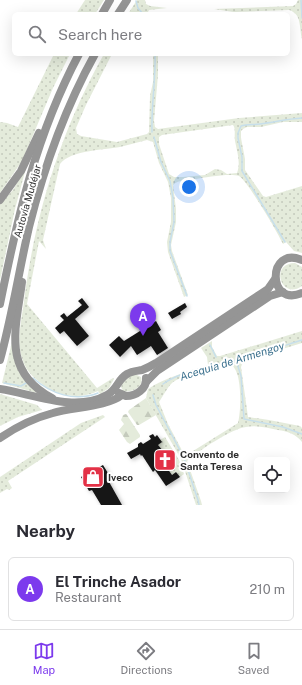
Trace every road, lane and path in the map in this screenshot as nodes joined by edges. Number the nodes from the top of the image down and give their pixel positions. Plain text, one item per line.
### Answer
1 (110, 0) edge
2 (127, 0) edge
3 (103, 12) edge
4 (119, 12) edge
5 (78, 56) edge
6 (94, 56) edge
7 (51, 115) junction
8 (0, 200) edge
9 (23, 255) junction
10 (302, 260) edge
11 (275, 279) junction
12 (284, 292) junction
13 (302, 293) edge
14 (0, 304) edge
15 (0, 360) edge
16 (137, 371) junction
17 (146, 382) junction
18 (117, 387) junction
19 (0, 389) edge
20 (122, 395) junction
21 (62, 402) junction
22 (80, 407) junction
23 (0, 438) edge

1 - 3 highway
2 - 4 highway
5 - 7 highway, Autovía Mudéjar
6 - 9 highway, Autovía Mudéjar
7 - 8 highway
7 - 14 highway, Autovía Mudéjar
9 - 15 highway, Autovía Mudéjar
9 - 21 highway
10 - 11 highway
11 - 12 highway
11 - 16 highway
12 - 13 highway
12 - 17 highway
16 - 17 highway
16 - 18 highway
17 - 20 highway
18 - 20 highway
18 - 21 highway
19 - 21 highway
19 - 22 highway
20 - 22 highway
22 - 23 highway

